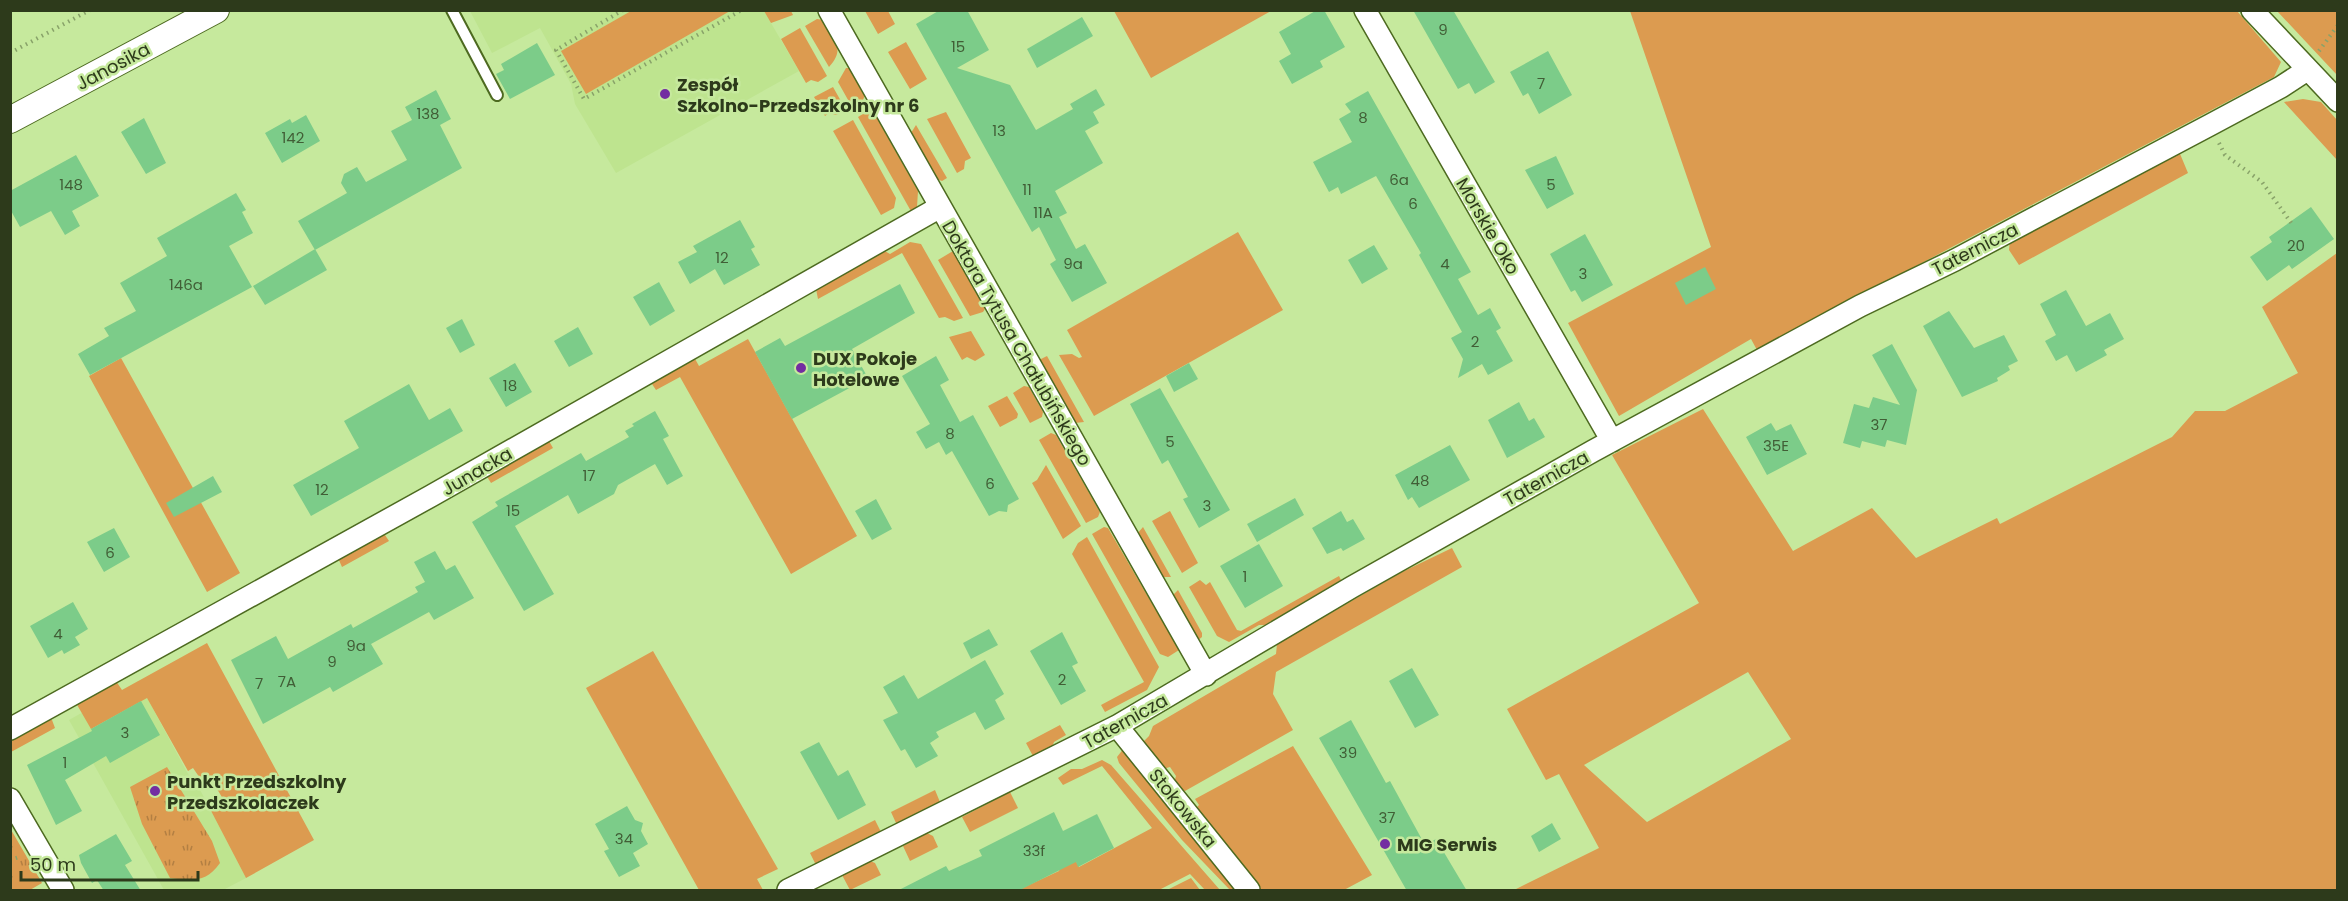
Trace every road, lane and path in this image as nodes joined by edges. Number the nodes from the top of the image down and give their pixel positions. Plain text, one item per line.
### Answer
1 (90, 10) edge
2 (216, 10) edge
3 (452, 10) edge
4 (623, 10) edge
5 (829, 10) edge
6 (1365, 10) edge
7 (2252, 10) edge
8 (740, 11) edge
9 (2337, 25) edge
10 (10, 53) edge
11 (2307, 70) junction
12 (497, 95) dead end
13 (2337, 101) edge
14 (10, 120) edge
15 (2210, 125) junction
16 (940, 207) junction
17 (2292, 224) dead end
18 (1612, 441) junction
19 (1206, 675) junction
20 (1117, 726) junction
21 (10, 729) edge
22 (10, 799) edge
23 (63, 891) edge
24 (788, 891) edge
25 (1249, 891) edge

1 - 10 path
2 - 14 street, Janosika
3 - 12 lane
4 - 8 path
5 - 16 street, Doktora Tytusa Chałubińskiego
6 - 18 street, Morskie Oko
7 - 11 street
9 - 11 path
11 - 13 street
11 - 15 street, Taternicza
15 - 17 path
15 - 18 street, Taternicza
16 - 19 street, Doktora Tytusa Chałubińskiego
16 - 21 street, Junacka
18 - 19 street, Taternicza
19 - 20 street, Taternicza
20 - 24 street, Taternicza
20 - 25 street, Stokowska
22 - 23 street

